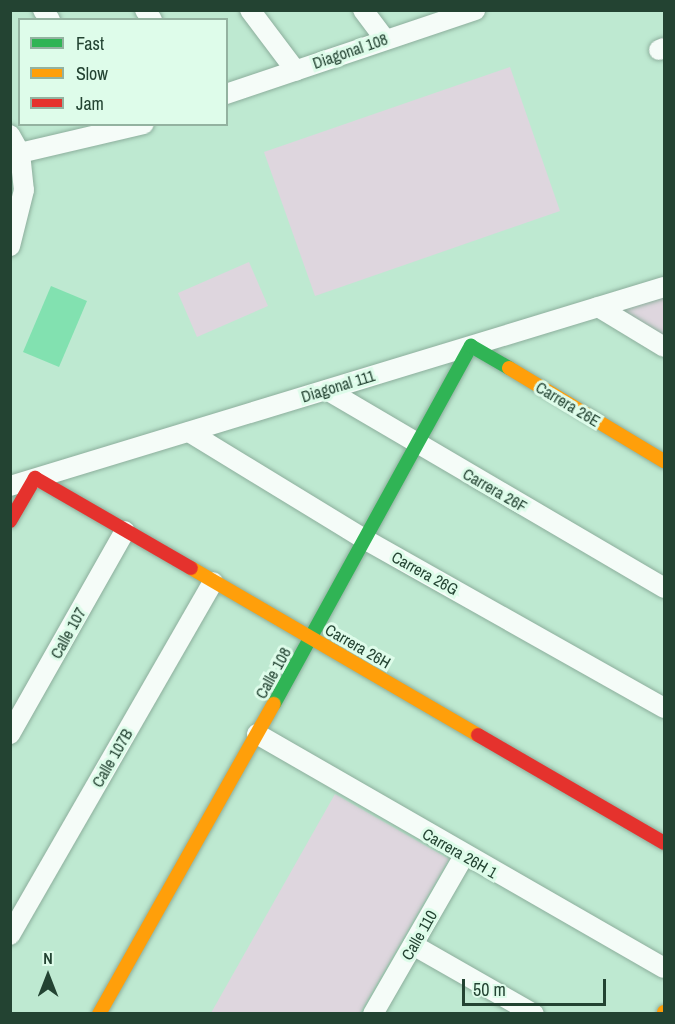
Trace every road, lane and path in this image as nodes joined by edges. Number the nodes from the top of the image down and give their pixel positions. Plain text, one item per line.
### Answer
1 (250, 10) edge
2 (363, 10) edge
3 (472, 11) edge
4 (386, 39) junction
5 (296, 71) junction
6 (228, 93) edge
7 (135, 126) edge
8 (10, 135) edge
9 (20, 153) junction
10 (17, 191) edge
11 (10, 246) edge
12 (664, 287) edge
13 (598, 307) junction
14 (471, 346) junction
15 (664, 346) edge
16 (327, 390) junction
17 (189, 432) junction
18 (419, 446) junction
19 (664, 461) edge
20 (35, 478) junction
21 (10, 486) edge
22 (10, 521) edge
23 (125, 531) junction
24 (366, 540) junction
25 (213, 582) junction
26 (664, 588) edge
27 (311, 638) junction
28 (664, 708) edge
29 (10, 734) edge
30 (257, 734) junction
31 (664, 843) edge
32 (464, 856) junction
33 (10, 935) edge
34 (413, 945) junction
35 (664, 968) edge
36 (99, 1014) edge
37 (373, 1014) edge
38 (534, 1014) edge

1 - 5 street
2 - 4 street
3 - 4 street, Diagonal 108
4 - 5 street, Diagonal 108
5 - 6 street, Diagonal 108
7 - 9 street
8 - 9 street
9 - 10 street
10 - 11 street
12 - 13 street, Diagonal 111
13 - 14 street, Diagonal 111
13 - 15 street
14 - 16 street, Diagonal 111
14 - 18 street, Calle 108
14 - 19 street, Carrera 26E
16 - 17 street, Diagonal 111
16 - 18 street, Carrera 26F
17 - 20 street, Diagonal 111
17 - 24 street, Carrera 26G
18 - 24 street, Calle 108
18 - 26 street, Carrera 26F
20 - 21 street, Diagonal 111
20 - 22 street
20 - 23 street, Carrera 26H
23 - 25 street, Carrera 26H
23 - 29 street, Calle 107
24 - 27 street, Calle 108
24 - 28 street, Carrera 26G
25 - 27 street, Carrera 26H
25 - 33 street, Calle 107B
27 - 30 street, Calle 108
27 - 31 street, Carrera 26H
30 - 32 street, Carrera 26H 1
30 - 36 street, Calle 108
32 - 34 street, Calle 110
32 - 35 street, Carrera 26H 1
34 - 37 street, Calle 110
34 - 38 street

